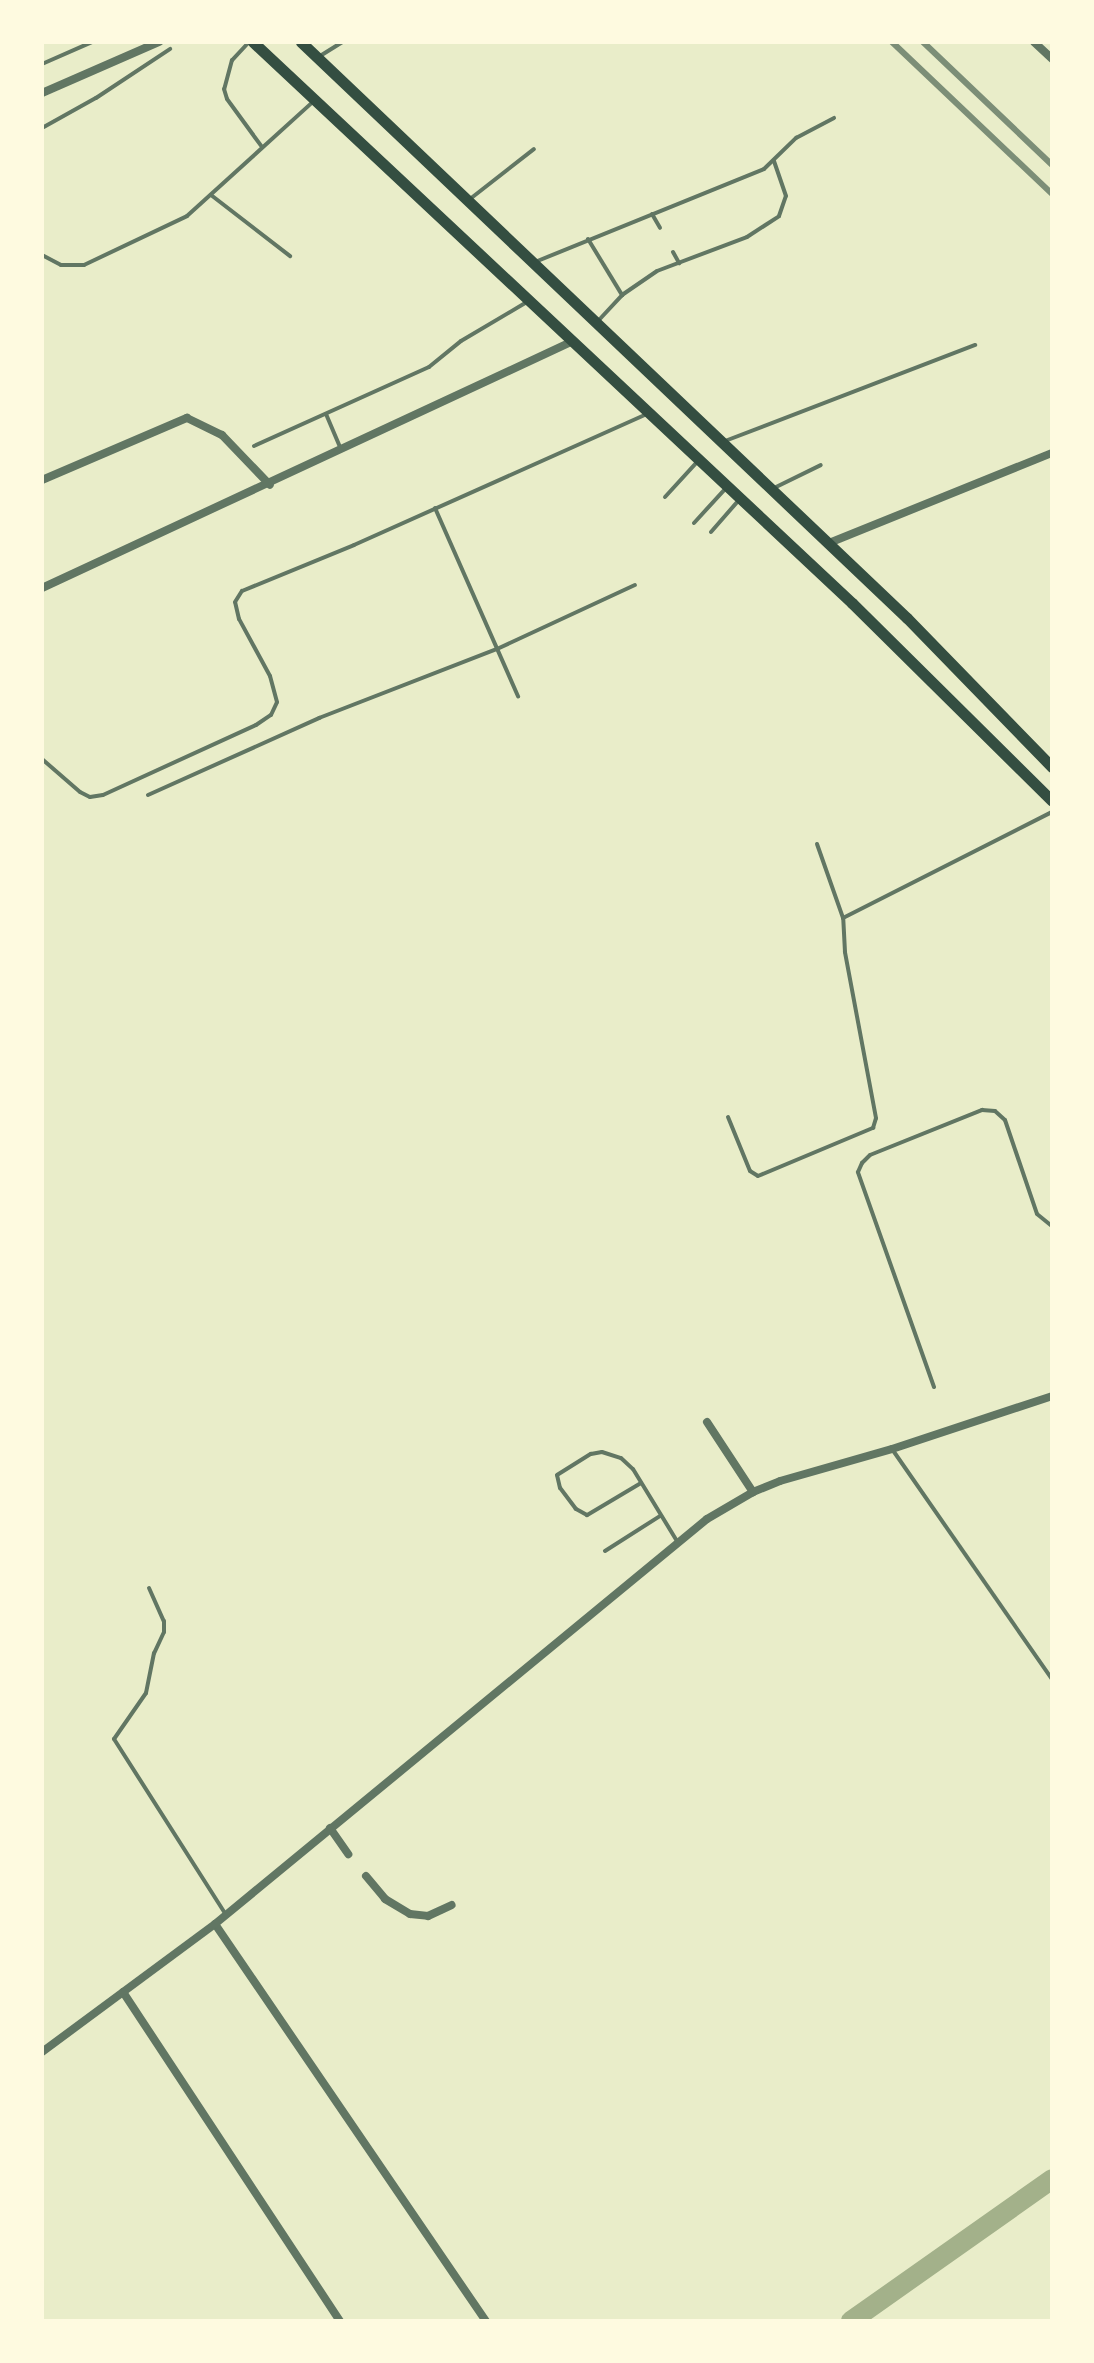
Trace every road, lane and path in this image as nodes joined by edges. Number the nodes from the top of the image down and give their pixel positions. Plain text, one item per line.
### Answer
1 (92, 42) edge
2 (159, 42) edge
3 (251, 42) edge
4 (301, 42) edge
5 (342, 42) edge
6 (1034, 42) edge
7 (170, 49) dead end
8 (318, 58) junction
9 (1052, 59) edge
10 (42, 64) edge
11 (42, 93) edge
12 (315, 100) junction
13 (834, 118) dead end
14 (42, 128) edge
15 (262, 148) junction
16 (534, 149) dead end
17 (774, 161) junction
18 (211, 195) junction
19 (466, 201) junction
20 (652, 214) junction
21 (660, 228) dead end
22 (588, 239) junction
23 (673, 252) dead end
24 (42, 255) edge
25 (290, 256) dead end
26 (532, 263) junction
27 (679, 263) junction
28 (622, 295) junction
29 (527, 302) junction
30 (597, 323) junction
31 (571, 342) junction
32 (975, 345) dead end
33 (326, 414) junction
34 (648, 414) junction
35 (722, 442) junction
36 (254, 446) dead end
37 (341, 450) junction
38 (1052, 453) edge
39 (697, 462) junction
40 (821, 465) dead end
41 (42, 480) edge
42 (270, 485) junction
43 (727, 488) junction
44 (772, 489) junction
45 (665, 497) dead end
46 (739, 499) junction
47 (435, 508) junction
48 (694, 523) dead end
49 (711, 532) dead end
50 (829, 543) junction
51 (635, 585) dead end
52 (42, 588) edge
53 (497, 649) junction
54 (518, 696) dead end
55 (42, 759) edge
56 (1052, 767) edge
57 (148, 795) dead end
58 (1052, 801) edge
59 (1052, 812) edge
60 (817, 844) dead end
61 (843, 918) junction
62 (728, 1117) dead end
63 (1052, 1226) edge
64 (934, 1387) dead end
65 (1052, 1396) edge
66 (707, 1422) dead end
67 (892, 1449) junction
68 (641, 1483) junction
69 (753, 1492) junction
70 (660, 1516) junction
71 (677, 1541) junction
72 (605, 1551) dead end
73 (149, 1588) dead end
74 (1052, 1679) edge
75 (330, 1828) junction
76 (348, 1854) dead end
77 (366, 1876) dead end
78 (452, 1905) dead end
79 (226, 1915) junction
80 (215, 1924) junction
81 (123, 1992) junction
82 (42, 2052) edge
83 (340, 2321) edge
84 (486, 2321) edge

1 - 10 lane
2 - 11 street
3 - 12 main road
3 - 15 lane
4 - 8 main road
5 - 8 lane
6 - 9 street
7 - 14 lane
8 - 19 main road
12 - 15 lane
12 - 29 main road
13 - 17 lane
15 - 18 lane
16 - 19 lane
17 - 20 lane
17 - 27 lane
18 - 24 lane
18 - 25 lane
19 - 26 main road
20 - 21 lane
20 - 22 lane
22 - 26 lane
22 - 28 lane
23 - 27 lane
26 - 30 main road
27 - 28 lane
28 - 30 lane
29 - 31 main road
29 - 33 lane
30 - 35 main road
31 - 34 main road
31 - 37 street
32 - 35 lane
33 - 36 lane
33 - 37 lane
34 - 39 main road
34 - 47 lane
35 - 44 main road
37 - 42 street
38 - 50 street
39 - 43 main road
39 - 45 lane
40 - 44 lane
41 - 42 street
42 - 52 street
43 - 46 main road
43 - 48 lane
44 - 50 main road
46 - 49 lane
46 - 58 main road
47 - 53 lane
47 - 55 lane
50 - 56 main road
51 - 53 lane
53 - 54 lane
53 - 57 lane
59 - 61 lane
60 - 61 lane
61 - 62 lane
63 - 64 lane
65 - 67 street
66 - 69 street
67 - 69 street
67 - 74 lane
68 - 68 lane
68 - 70 lane
69 - 71 street
70 - 71 lane
70 - 72 lane
71 - 75 street
73 - 79 lane
75 - 76 street
75 - 79 street
77 - 78 street
79 - 80 street
80 - 81 street
80 - 84 street
81 - 82 street
81 - 83 street

